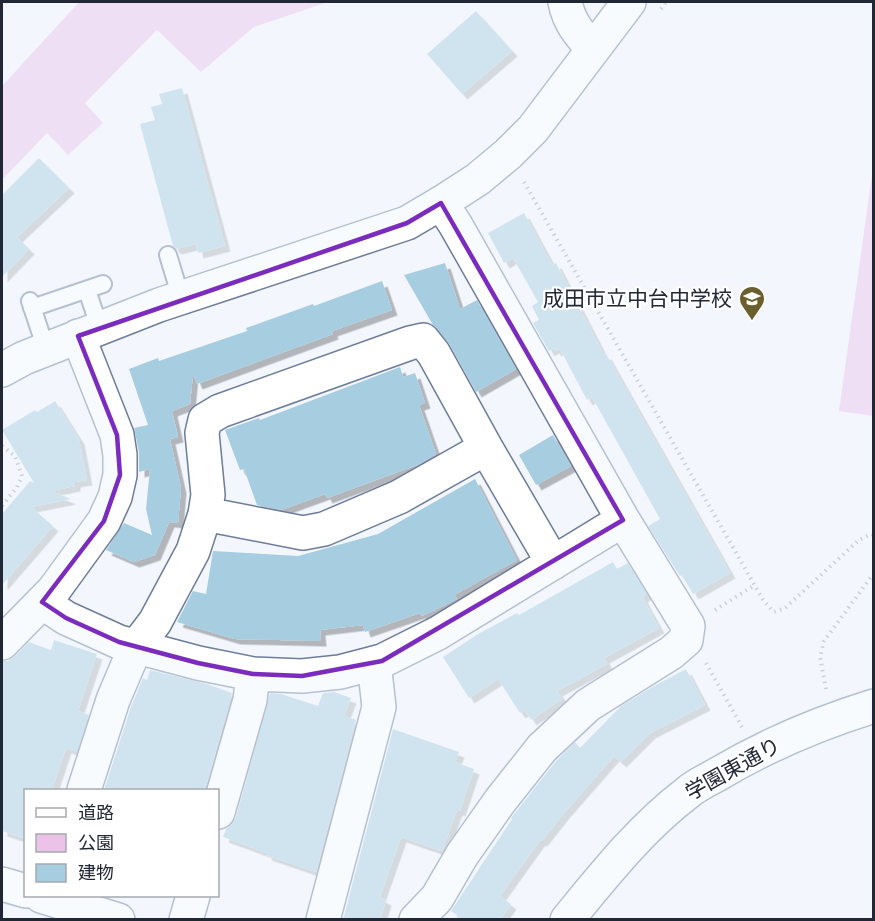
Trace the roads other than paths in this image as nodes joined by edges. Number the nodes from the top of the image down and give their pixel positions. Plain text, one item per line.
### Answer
1 (565, 2) edge
2 (629, 2) edge
3 (593, 49) junction
4 (441, 204) junction
5 (168, 255) dead end
6 (103, 284) dead end
7 (87, 290) junction
8 (181, 298) junction
9 (89, 332) junction
10 (46, 349) junction
11 (2, 369) edge
12 (486, 448) junction
13 (205, 514) junction
14 (623, 520) junction
15 (553, 563) junction
16 (42, 602) junction
17 (2, 643) edge
18 (136, 647) junction
19 (374, 663) junction
20 (253, 674) junction
21 (873, 706) edge
22 (84, 789) edge
23 (219, 808) edge
24 (2, 884) edge
25 (24, 890) edge
26 (48, 897) edge
27 (193, 897) edge
28 (118, 920) edge
29 (186, 920) edge
30 (323, 920) edge
31 (416, 920) edge
32 (567, 920) edge

1 - 3 street
2 - 3 street
3 - 4 street
4 - 8 street
4 - 14 street
5 - 8 lane
6 - 7 lane
7 - 9 lane
7 - 10 lane
8 - 9 street
9 - 10 street
9 - 16 street
10 - 11 street
12 - 13 street
12 - 13 street
12 - 15 street
13 - 18 street
14 - 15 street
14 - 31 street
15 - 19 street
16 - 17 street
16 - 18 street
18 - 20 street
18 - 22 street
19 - 20 street
19 - 30 street
20 - 23 street
21 - 32 street, 学園東通り
24 - 25 street
26 - 28 street
27 - 29 street

